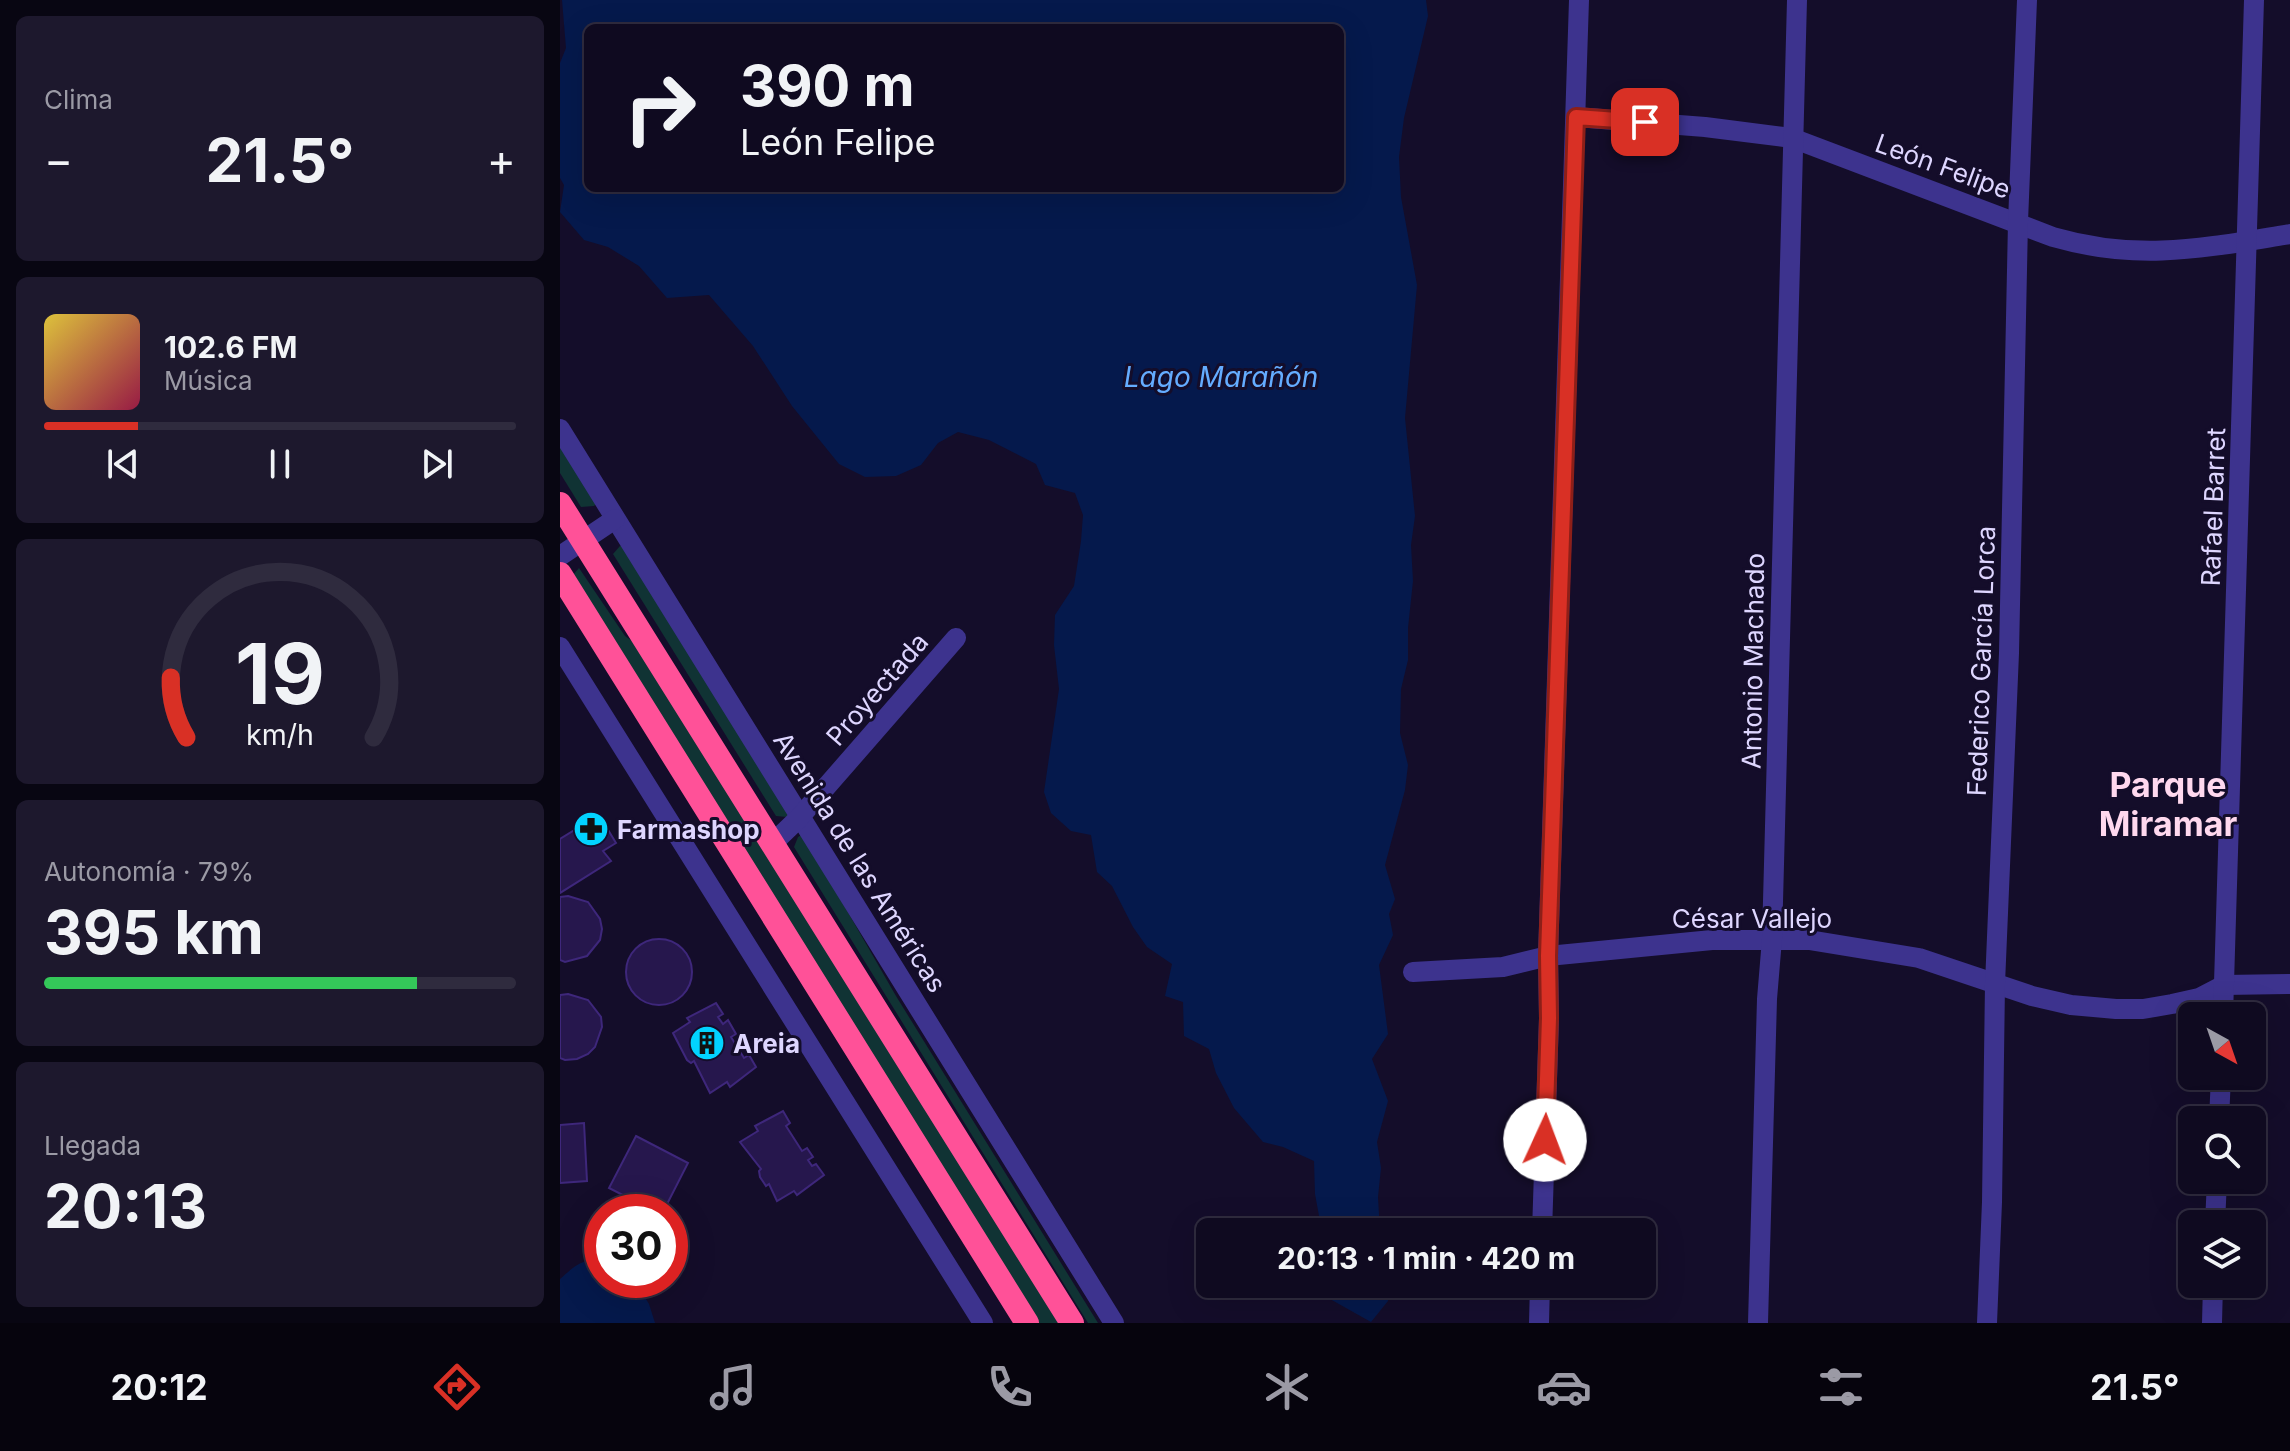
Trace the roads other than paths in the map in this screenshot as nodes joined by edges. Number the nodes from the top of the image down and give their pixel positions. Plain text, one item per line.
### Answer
1 (1579, 0) edge
2 (1797, 0) edge
3 (2027, 0) edge
4 (2254, 0) edge
5 (1576, 117) junction
6 (1792, 138) junction
7 (2018, 222) junction
8 (2290, 234) edge
9 (2248, 241) junction
10 (560, 429) edge
11 (560, 504) edge
12 (615, 519) junction
13 (584, 542) junction
14 (560, 556) edge
15 (560, 574) edge
16 (956, 638) dead end
17 (560, 647) edge
18 (799, 818) junction
19 (773, 843) junction
20 (1772, 939) junction
21 (1548, 956) junction
22 (1413, 972) dead end
23 (1995, 984) junction
24 (2290, 984) edge
25 (2224, 985) junction
26 (2223, 1002) edge
27 (1542, 1218) edge
28 (1540, 1298) edge
29 (2213, 1298) edge
30 (983, 1323) edge
31 (1027, 1323) edge
32 (1072, 1323) edge
33 (1114, 1323) edge
34 (1539, 1323) edge
35 (1758, 1323) edge
36 (1987, 1323) edge
37 (2212, 1323) edge

1 - 5 street
2 - 6 street, Antonio Machado
3 - 7 street, Federico García Lorca
4 - 9 street, Rafael Barret
5 - 6 street, León Felipe
5 - 21 street
6 - 7 street, León Felipe
6 - 20 street, Antonio Machado
7 - 9 street, León Felipe
7 - 23 street, Federico García Lorca
8 - 9 street, León Felipe
9 - 25 street, Rafael Barret
10 - 12 street, Avenida de las Américas
11 - 13 highway
12 - 13 street
12 - 18 street, Avenida de las Américas
13 - 14 street
13 - 19 highway
15 - 31 highway
16 - 18 street, Proyectada
17 - 30 street
18 - 19 street, Proyectada
18 - 33 street, Avenida de las Américas
19 - 32 highway
20 - 21 street, César Vallejo
20 - 23 street, César Vallejo
20 - 35 street, Antonio Machado
21 - 22 street, César Vallejo
21 - 27 street
23 - 25 street, César Vallejo
23 - 36 street, Federico García Lorca
24 - 25 street
25 - 26 street, Rafael Barret
28 - 34 street
29 - 37 street

